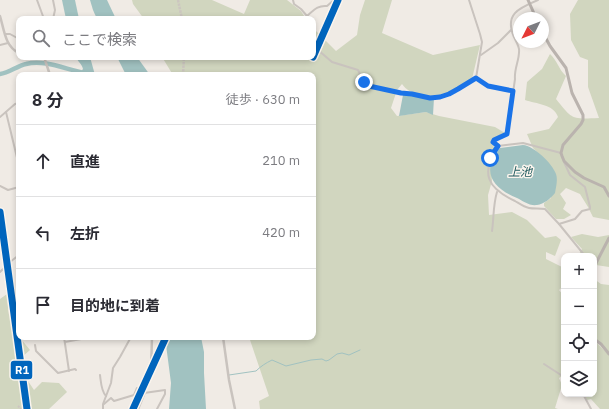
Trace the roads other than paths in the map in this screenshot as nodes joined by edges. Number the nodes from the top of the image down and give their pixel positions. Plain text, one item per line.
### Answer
1 (37, 0) edge
2 (53, 0) edge
3 (294, 0) edge
4 (334, 0) edge
5 (337, 0) edge
6 (469, 0) edge
7 (528, 0) edge
8 (538, 0) edge
9 (529, 4) junction
10 (533, 12) edge
11 (0, 16) edge
12 (43, 16) edge
13 (54, 16) edge
14 (0, 29) edge
15 (511, 30) junction
16 (5, 32) junction
17 (16, 37) edge
18 (8, 43) junction
19 (549, 44) edge
20 (0, 45) edge
21 (16, 52) edge
22 (480, 56) junction
23 (46, 60) edge
24 (49, 72) edge
25 (476, 78) junction
26 (513, 91) junction
27 (16, 104) edge
28 (6, 112) junction
29 (0, 117) edge
30 (498, 146) junction
31 (561, 153) junction
32 (16, 154) edge
33 (564, 161) junction
34 (0, 186) edge
35 (16, 188) edge
36 (497, 192) junction
37 (609, 196) edge
38 (559, 224) junction
39 (492, 231) dead end
40 (609, 238) edge
41 (583, 253) edge
42 (16, 257) edge
43 (597, 261) edge
44 (0, 272) edge
45 (76, 340) edge
46 (129, 340) edge
47 (152, 340) edge
48 (223, 340) edge
49 (597, 341) edge
50 (65, 342) joint
51 (35, 345) dead end
52 (609, 354) edge
53 (544, 364) dead end
54 (76, 370) dead end
55 (69, 371) junction
56 (100, 375) dead end
57 (561, 375) edge
58 (145, 392) junction
59 (106, 396) junction
60 (585, 397) edge
61 (103, 404) junction
62 (103, 409) edge
63 (138, 409) edge
64 (158, 409) edge
65 (236, 409) edge
66 (591, 409) edge

1 - 12 street
2 - 13 street
3 - 4 street
5 - 25 street
6 - 22 street
7 - 9 main road
8 - 9 street
9 - 10 main road
9 - 15 street
11 - 16 street
14 - 16 street
15 - 22 street
15 - 26 street
16 - 17 street
16 - 18 street
18 - 20 street
18 - 21 street
19 - 31 main road
22 - 25 street
23 - 24 street
25 - 26 street
26 - 30 street
27 - 28 street
28 - 29 street
28 - 32 street
30 - 31 street
30 - 36 street
31 - 33 main road
33 - 37 main road
33 - 38 street
34 - 35 street
36 - 38 street
36 - 39 street
38 - 41 street
40 - 43 main road
42 - 44 street
45 - 50 street
46 - 59 street
47 - 58 street
48 - 65 street
49 - 52 main road
50 - 55 street
51 - 55 street
53 - 57 street
54 - 55 street
56 - 59 street
58 - 61 street
58 - 63 street
58 - 64 street
59 - 61 street
60 - 66 street
61 - 62 street

